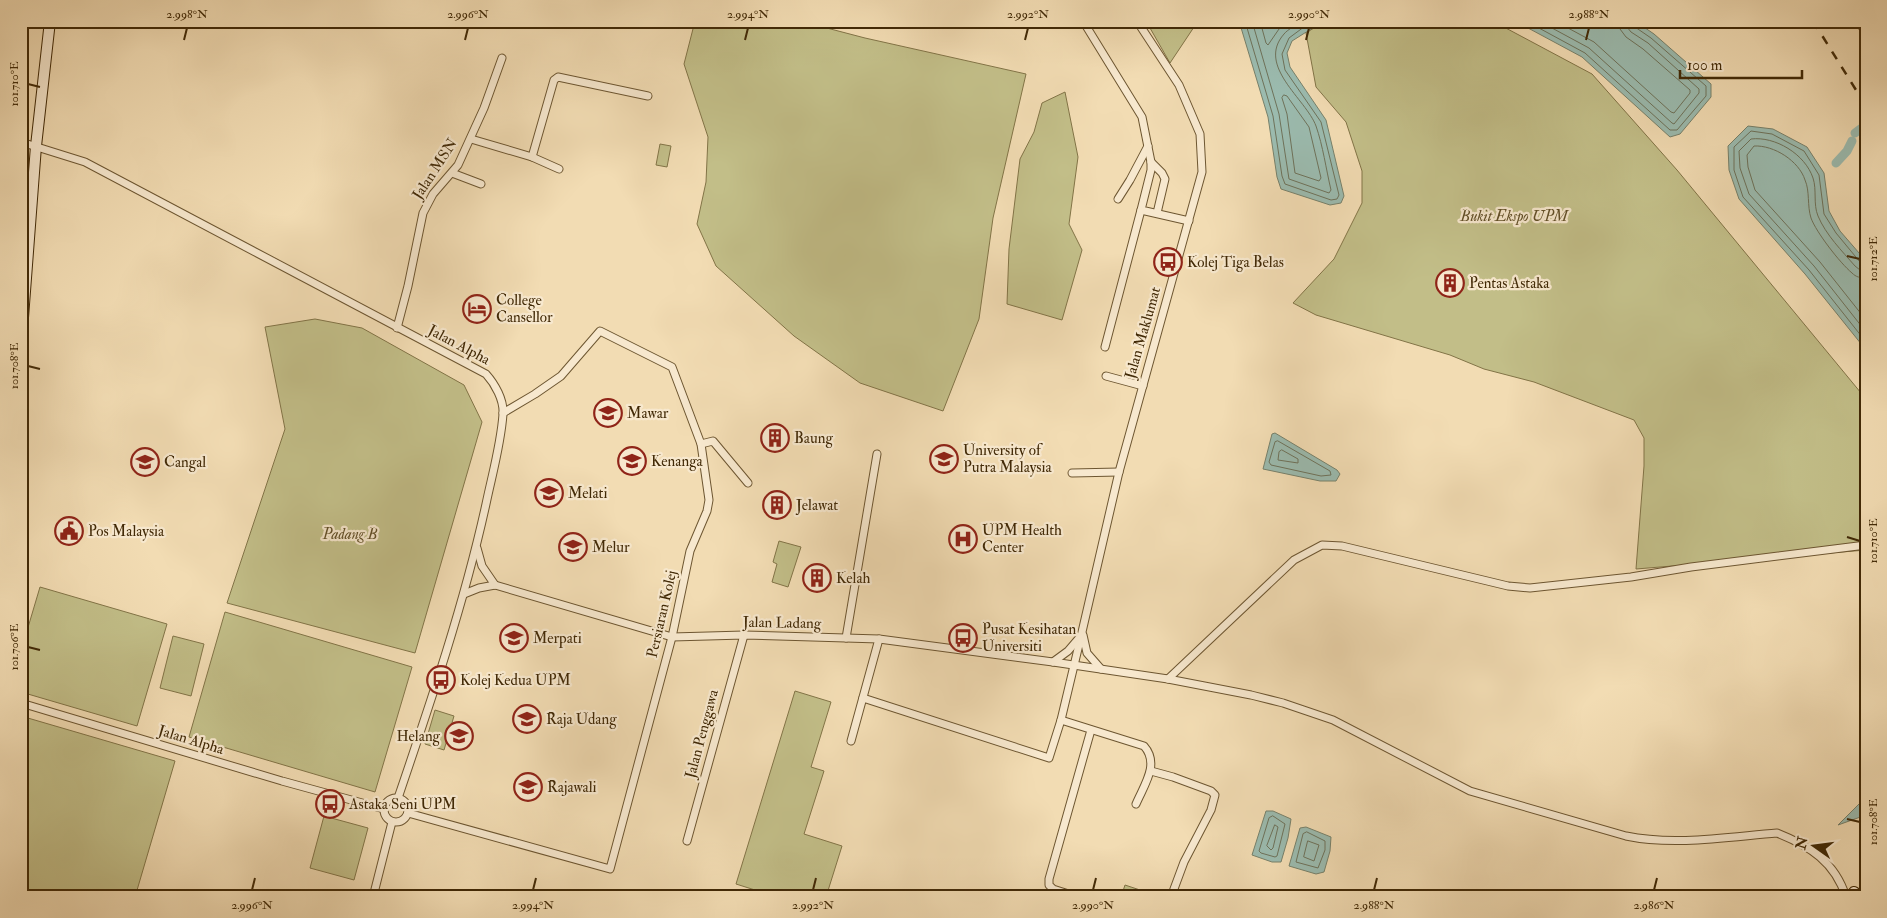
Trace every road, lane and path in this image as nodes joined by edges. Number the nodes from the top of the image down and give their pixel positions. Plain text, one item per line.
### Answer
1 (50, 21) edge
2 (1083, 21) edge
3 (1137, 21) edge
4 (1858, 21) edge
5 (1866, 32) edge
6 (502, 58) dead end
7 (648, 96) dead end
8 (471, 139) junction
9 (21, 142) edge
10 (36, 146) junction
11 (1148, 146) junction
12 (532, 157) junction
13 (1151, 162) junction
14 (559, 169) dead end
15 (452, 173) junction
16 (481, 184) dead end
17 (1118, 198) dead end
18 (1141, 210) junction
19 (1157, 213) junction
20 (1189, 221) junction
21 (397, 328) junction
22 (21, 344) edge
23 (1105, 347) dead end
24 (1106, 376) dead end
25 (1143, 386) junction
26 (504, 412) junction
27 (701, 444) junction
28 (877, 454) dead end
29 (1119, 472) junction
30 (1072, 473) dead end
31 (748, 483) dead end
32 (1866, 545) edge
33 (477, 547) junction
34 (495, 585) junction
35 (464, 594) junction
36 (1082, 632) junction
37 (744, 635) junction
38 (672, 637) junction
39 (846, 638) junction
40 (879, 639) junction
41 (1053, 662) junction
42 (1074, 665) junction
43 (1101, 669) junction
44 (1168, 680) junction
45 (863, 698) junction
46 (21, 704) edge
47 (1061, 720) junction
48 (1091, 730) junction
49 (851, 741) dead end
50 (1150, 771) junction
51 (398, 798) junction
52 (1136, 804) dead end
53 (384, 809) junction
54 (408, 813) junction
55 (392, 822) junction
56 (687, 841) dead end
57 (1854, 896) edge
58 (373, 897) edge
59 (1078, 897) edge
60 (1171, 897) edge

1 - 10 street
2 - 11 street
3 - 20 street, Jalan Maklumat
4 - 5 street
6 - 8 street, Jalan MSN
7 - 12 street
8 - 12 street
8 - 15 street, Jalan MSN
9 - 10 street, Jalan Alpha
10 - 21 street, Jalan Alpha
10 - 22 street
11 - 13 street
11 - 17 street
12 - 14 street
13 - 18 street
13 - 19 street
15 - 16 street
15 - 21 street, Jalan MSN
18 - 19 street
18 - 23 street
19 - 20 street
20 - 25 street, Jalan Maklumat
21 - 26 street, Jalan Alpha
24 - 25 street
25 - 29 street, Jalan Maklumat
26 - 27 street, Persiaran Kolej
26 - 33 street, Jalan Alpha
27 - 31 street
27 - 38 street, Persiaran Kolej
28 - 39 street
29 - 30 street
29 - 36 street, Jalan Maklumat
32 - 44 street
33 - 34 street
33 - 35 street, Jalan Alpha
34 - 35 street
34 - 38 street, Jalan Ladang
35 - 51 street, Jalan Alpha
36 - 41 street
36 - 42 street, Jalan Maklumat
36 - 43 street
37 - 38 street, Jalan Ladang
37 - 39 street, Jalan Ladang
37 - 56 street, Jalan Penggawa
38 - 54 street, Persiaran Kolej
39 - 40 street, Jalan Ladang
40 - 41 street, Jalan Ladang
40 - 45 street
41 - 42 street, Jalan Ladang
42 - 43 street, Jalan Ladang
42 - 47 street, Jalan Maklumat
43 - 44 street, Jalan Ladang
44 - 57 street, Jalan Ladang
45 - 47 street, Jalan Maklumat
45 - 49 street
46 - 53 street, Jalan Alpha
47 - 48 street
48 - 50 street
48 - 59 street
50 - 52 street
50 - 60 street
51 - 53 street
51 - 54 street
53 - 55 street
54 - 55 street
55 - 58 street

